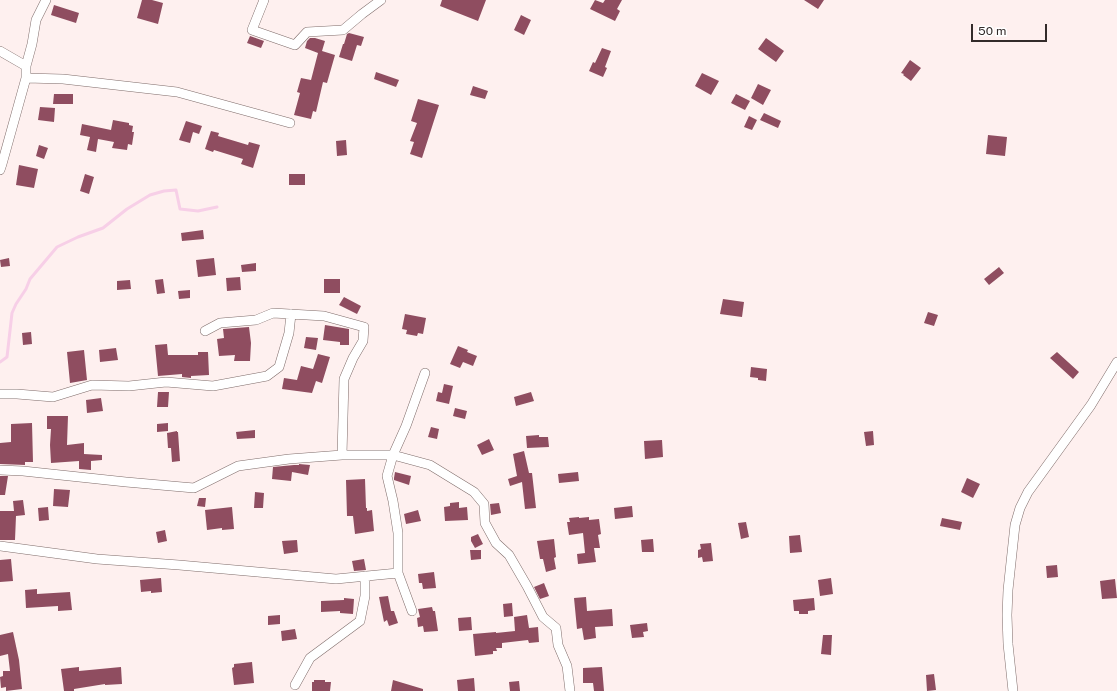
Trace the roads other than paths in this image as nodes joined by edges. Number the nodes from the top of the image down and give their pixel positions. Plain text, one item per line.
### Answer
1 (46, 0) edge
2 (264, 0) edge
3 (381, 0) edge
4 (0, 51) edge
5 (26, 66) junction
6 (26, 78) junction
7 (290, 123) dead end
8 (0, 170) edge
9 (291, 314) junction
10 (205, 331) dead end
11 (1117, 362) edge
12 (425, 373) dead end
13 (0, 394) edge
14 (342, 455) junction
15 (393, 455) junction
16 (0, 470) edge
17 (0, 546) edge
18 (398, 573) junction
19 (365, 576) junction
20 (412, 611) dead end
21 (295, 685) dead end
22 (570, 691) edge
23 (1013, 691) edge

1 - 5 street
2 - 3 street
4 - 5 street
5 - 6 street
6 - 7 street
6 - 8 street
9 - 10 street
9 - 13 street
9 - 14 street
11 - 23 street
12 - 15 street
14 - 15 street
14 - 16 street
15 - 18 street
15 - 22 street
17 - 19 street
18 - 19 street
18 - 20 street
19 - 21 street

